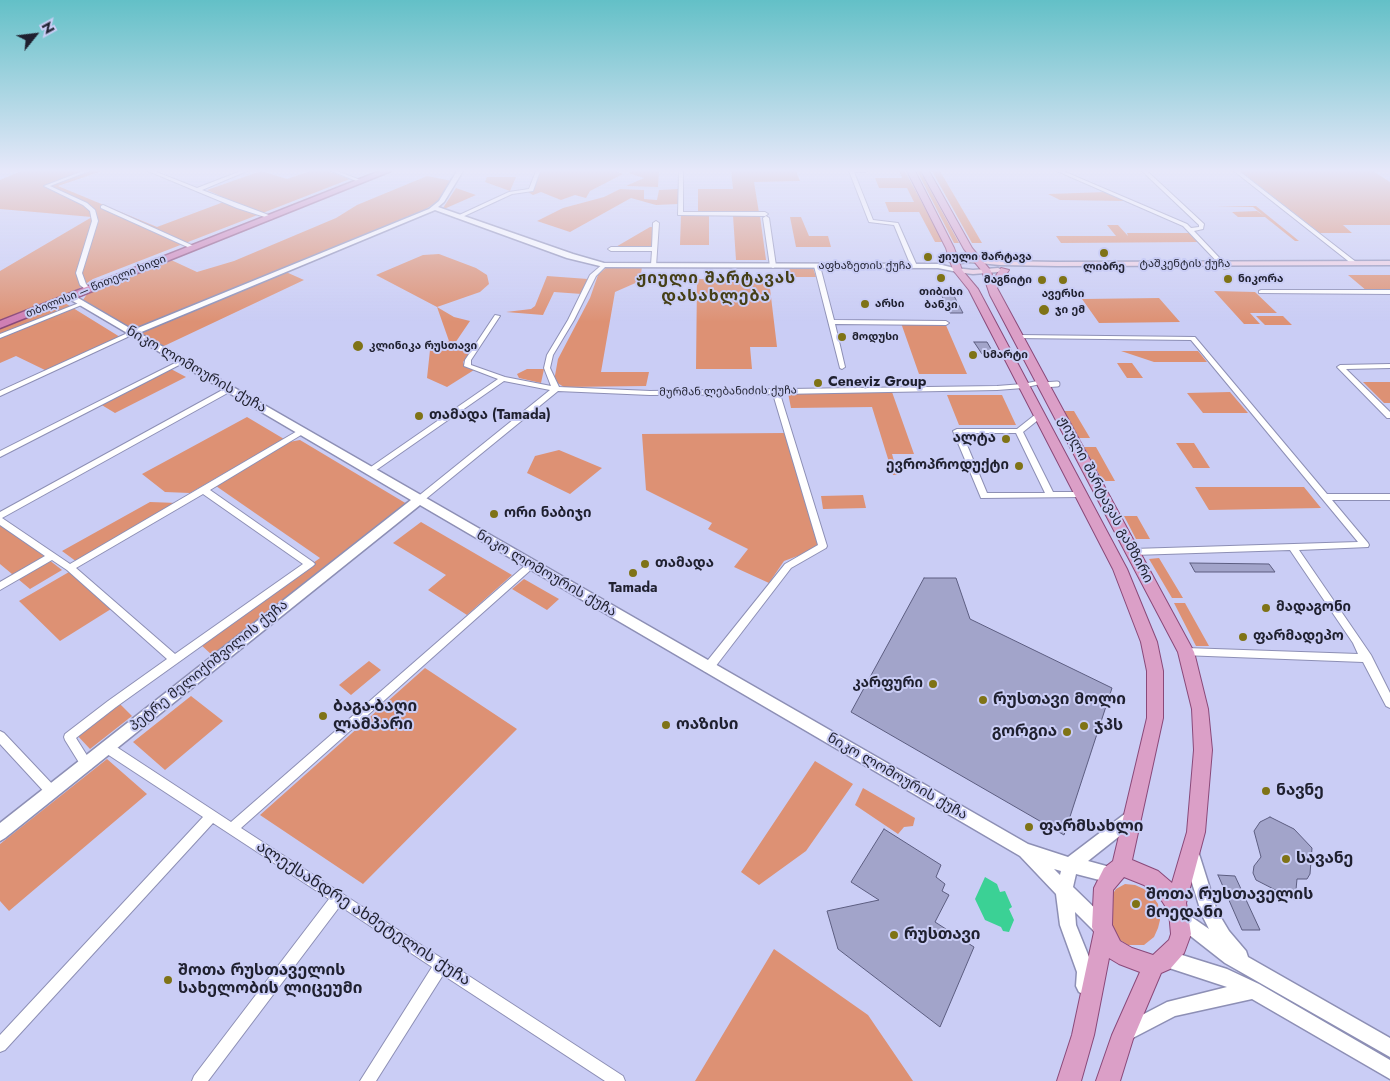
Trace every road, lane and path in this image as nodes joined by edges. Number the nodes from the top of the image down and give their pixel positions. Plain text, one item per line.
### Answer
1 (95, 221) edge
2 (135, 221) edge
3 (260, 221) edge
4 (402, 221) edge
5 (473, 221) edge
6 (767, 221) edge
7 (875, 221) edge
8 (936, 221) edge
9 (953, 221) edge
10 (1177, 221) edge
11 (1199, 221) edge
12 (1301, 221) edge
13 (656, 223) dead end
14 (1191, 230) junction
15 (194, 248) junction
16 (611, 249) dead end
17 (654, 249) junction
18 (980, 261) junction
19 (1354, 263) junction
20 (1390, 263) edge
21 (604, 265) junction
22 (654, 265) junction
23 (773, 266) junction
24 (817, 266) junction
25 (914, 266) junction
26 (956, 266) junction
27 (1225, 266) junction
28 (1390, 268) edge
29 (1004, 270) junction
30 (986, 271) junction
31 (992, 288) junction
32 (89, 290) junction
33 (1261, 292) dead end
34 (1390, 292) edge
35 (70, 297) junction
36 (81, 304) junction
37 (497, 316) dead end
38 (831, 322) junction
39 (946, 323) dead end
40 (0, 325) edge
41 (132, 333) junction
42 (0, 336) edge
43 (1018, 337) junction
44 (181, 362) junction
45 (1390, 366) edge
46 (842, 367) dead end
47 (503, 379) junction
48 (1043, 383) junction
49 (1057, 384) dead end
50 (1023, 386) junction
51 (556, 389) junction
52 (229, 390) junction
53 (776, 392) junction
54 (0, 394) edge
55 (1039, 416) junction
56 (1390, 416) edge
57 (1019, 431) junction
58 (302, 432) junction
59 (0, 454) edge
60 (369, 471) junction
61 (204, 490) junction
62 (1050, 495) junction
63 (1080, 495) junction
64 (1390, 497) edge
65 (1325, 498) junction
66 (419, 500) junction
67 (0, 516) edge
68 (0, 521) edge
69 (1292, 547) junction
70 (1133, 552) junction
71 (52, 556) junction
72 (532, 565) junction
73 (70, 568) junction
74 (0, 586) edge
75 (1186, 652) junction
76 (1367, 658) junction
77 (175, 660) junction
78 (708, 668) junction
79 (1390, 703) edge
80 (0, 736) edge
81 (108, 748) junction
82 (87, 764) junction
83 (52, 792) junction
84 (212, 816) junction
85 (1131, 818) junction
86 (232, 829) junction
87 (0, 833) edge
88 (1023, 850) junction
89 (1191, 854) junction
90 (1070, 865) junction
91 (1116, 871) junction
92 (1064, 891) junction
93 (338, 898) junction
94 (1178, 911) junction
95 (1103, 930) junction
96 (1160, 962) junction
97 (441, 966) junction
98 (1254, 981) junction
99 (1083, 1035) junction
100 (1123, 1035) junction
101 (0, 1045) edge
102 (1390, 1048) edge
103 (1390, 1070) edge
104 (199, 1081) edge
105 (367, 1081) edge
106 (618, 1081) edge
107 (1069, 1081) edge
108 (1108, 1081) edge

1 - 32 street
2 - 15 street
3 - 15 highway, თბილისი — წითელი ხიდი
4 - 41 street
5 - 21 street, აფხაზეთის ქუჩა
6 - 23 street
7 - 25 street
8 - 26 main road, ჟიული შარტავას გამზირი
9 - 18 main road, ჟიული შარტავას გამზირი
10 - 14 street
11 - 14 street
12 - 19 street
13 - 17 street
14 - 27 street
15 - 32 highway, თბილისი — წითელი ხიდი
16 - 17 street
17 - 22 street
18 - 26 main road, ტაშკენტის ქუჩა
18 - 27 main road, ტაშკენტის ქუჩა
18 - 30 main road, ჟიული შარტავას გამზირი
19 - 20 main road, ტაშკენტის ქუჩა
19 - 27 main road, ტაშკენტის ქუჩა
21 - 22 street, აფხაზეთის ქუჩა
21 - 51 street
22 - 23 street, აფხაზეთის ქუჩა
23 - 24 street, აფხაზეთის ქუჩა
24 - 25 street, აფხაზეთის ქუჩა
24 - 38 street
25 - 26 street, აფხაზეთის ქუჩა
26 - 30 main road, ტაშკენტის ქუჩა
26 - 50 main road, ჟიული შარტავას გამზირი
27 - 28 main road, ტაშკენტის ქუჩა
27 - 29 main road, ტაშკენტის ქუჩა
29 - 30 main road, ტაშკენტის ქუჩა
29 - 31 main road
30 - 31 main road, ჟიული შარტავას გამზირი
31 - 43 main road, ჟიული შარტავას გამზირი
32 - 35 highway, თბილისი — წითელი ხიდი
33 - 34 street
35 - 36 street, ნიკო ლომოურის ქუჩა
35 - 40 highway, თბილისი — წითელი ხიდი
36 - 41 street, ნიკო ლომოურის ქუჩა
36 - 42 street
37 - 47 street, მურმან ლებანიძის ქუჩა
38 - 39 street
38 - 46 street
41 - 44 street, ნიკო ლომოურის ქუჩა
41 - 54 street
43 - 48 main road, ჟიული შარტავას გამზირი
43 - 65 street
44 - 52 street, ნიკო ლომოურის ქუჩა
44 - 59 street
45 - 56 street
47 - 51 street, მურმან ლებანიძის ქუჩა
47 - 60 street
48 - 49 street
48 - 50 street, მურმან ლებანიძის ქუჩა
48 - 70 main road, ჟიული შარტავას გამზირი
50 - 53 street, მურმან ლებანიძის ქუჩა
50 - 55 main road, ჟიული შარტავას გამზირი
51 - 53 street, მურმან ლებანიძის ქუჩა
51 - 66 street
52 - 58 street, ნიკო ლომოურის ქუჩა
52 - 67 street
53 - 78 street
55 - 57 street
55 - 63 main road, ჟიული შარტავას გამზირი
57 - 62 street
57 - 62 street
58 - 60 street, ნიკო ლომოურის ქუჩა
58 - 61 street
60 - 66 street, ნიკო ლომოურის ქუჩა
61 - 73 street
61 - 77 street
62 - 63 street
63 - 85 main road, ჟიული შარტავას გამზირი
64 - 65 street
65 - 69 street
66 - 72 street, ნიკო ლომოურის ქუჩა
66 - 81 street, პეტრე მელიქიშვილის ქუჩა
68 - 71 street
69 - 70 street
69 - 76 street
70 - 75 main road, ჟიული შარტავას გამზირი
71 - 73 street
71 - 74 street
72 - 78 street, ნიკო ლომოურის ქუჩა
72 - 86 street
73 - 77 street
75 - 76 street
75 - 89 main road, ჟიული შარტავას გამზირი
76 - 79 street
77 - 82 street
78 - 88 street, ნიკო ლომოურის ქუჩა
80 - 83 street
81 - 82 street, პეტრე მელიქიშვილის ქუჩა
81 - 84 street, ალექსანდრე ახმეტელის ქუჩა
82 - 83 street, პეტრე მელიქიშვილის ქუჩა
83 - 87 street, პეტრე მელიქიშვილის ქუჩა
84 - 86 street, ალექსანდრე ახმეტელის ქუჩა
84 - 101 street
85 - 90 street
85 - 91 main road
86 - 93 street, ალექსანდრე ახმეტელის ქუჩა
88 - 90 street, ნიკო ლომოურის ქუჩა
88 - 92 street, ნიკო ლომოურის ქუჩა
89 - 94 main road
89 - 98 street
90 - 91 street
90 - 92 street
91 - 94 main road
91 - 95 main road
92 - 95 street
92 - 99 street
93 - 97 street, ალექსანდრე ახმეტელის ქუჩა
93 - 104 street
94 - 96 main road
94 - 98 street
95 - 96 main road
95 - 99 main road
96 - 98 street
96 - 100 main road
97 - 105 street
97 - 106 street, ალექსანდრე ახმეტელის ქუჩა
98 - 100 street
98 - 102 street
98 - 103 street
99 - 107 main road
100 - 108 main road

